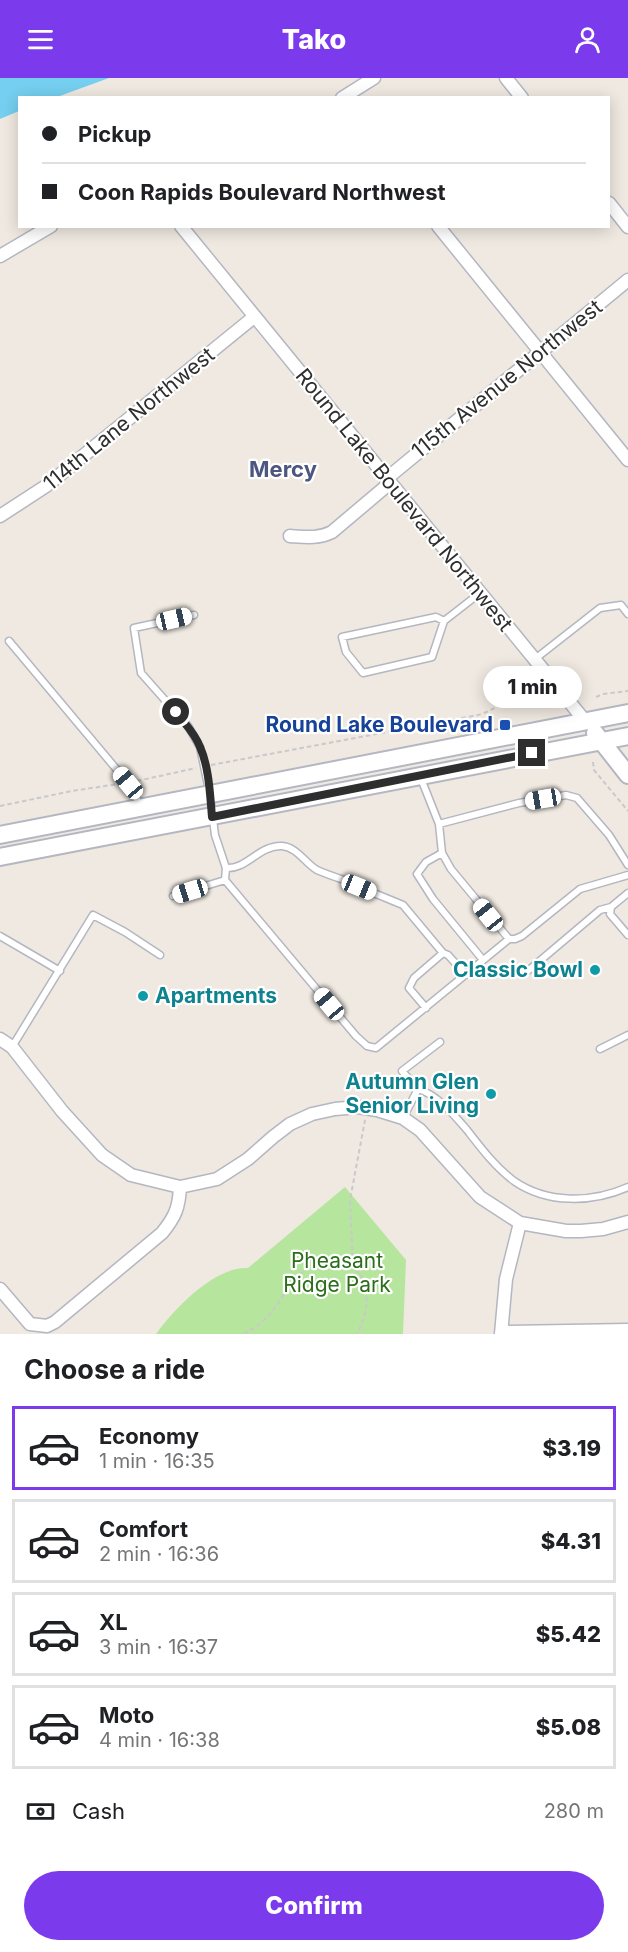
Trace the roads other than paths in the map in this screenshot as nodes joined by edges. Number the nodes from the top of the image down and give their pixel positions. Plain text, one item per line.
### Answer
1 (374, 78) edge
2 (506, 78) edge
3 (345, 96) edge
4 (520, 96) edge
5 (610, 204) edge
6 (628, 227) edge
7 (48, 228) edge
8 (183, 228) edge
9 (440, 228) edge
10 (0, 256) edge
11 (628, 280) edge
12 (254, 317) junction
13 (540, 352) junction
14 (628, 460) edge
15 (388, 481) junction
16 (0, 516) edge
17 (290, 536) dead end
18 (480, 593) junction
19 (628, 614) edge
20 (194, 615) dead end
21 (444, 621) junction
22 (9, 641) dead end
23 (535, 659) junction
24 (628, 712) edge
25 (585, 721) junction
26 (628, 736) edge
27 (601, 741) junction
28 (628, 775) edge
29 (420, 776) junction
30 (210, 795) junction
31 (139, 808) junction
32 (212, 817) junction
33 (439, 824) junction
34 (0, 835) edge
35 (442, 853) junction
36 (0, 857) edge
37 (628, 865) edge
38 (226, 868) junction
39 (628, 875) edge
40 (225, 880) junction
41 (344, 880) dead end
42 (359, 887) dead end
43 (628, 893) edge
44 (173, 896) dead end
45 (611, 907) junction
46 (625, 927) edge
47 (628, 935) edge
48 (0, 936) edge
49 (509, 939) junction
50 (443, 953) junction
51 (160, 955) dead end
52 (483, 960) junction
53 (529, 970) dead end
54 (60, 971) junction
55 (466, 975) junction
56 (426, 1008) junction
57 (628, 1035) edge
58 (0, 1039) edge
59 (440, 1042) dead end
60 (12, 1047) junction
61 (600, 1049) dead end
62 (418, 1089) junction
63 (403, 1118) junction
64 (628, 1186) edge
65 (180, 1187) junction
66 (520, 1222) junction
67 (628, 1222) edge
68 (0, 1288) edge
69 (628, 1330) edge
70 (501, 1333) edge

1 - 3 street
2 - 4 street
5 - 6 street
7 - 10 street
8 - 12 street, Round Lake Boulevard Northwest
9 - 13 street
11 - 13 street, 115th Avenue Northwest
12 - 15 street, Round Lake Boulevard Northwest
12 - 16 street, 114th Lane Northwest
13 - 14 street
13 - 15 street, 115th Avenue Northwest
15 - 17 street, 115th Avenue Northwest
15 - 18 street, Round Lake Boulevard Northwest
18 - 21 lane
18 - 23 street, Round Lake Boulevard Northwest
19 - 23 lane
20 - 30 lane
21 - 21 lane
22 - 31 lane
23 - 25 street, Round Lake Boulevard Northwest
24 - 25 main road
25 - 27 main road, Round Lake Boulevard Northwest
25 - 30 main road
26 - 27 main road
27 - 28 main road, Round Lake Boulevard Northwest
27 - 29 main road
29 - 32 main road
29 - 33 lane
30 - 31 main road
30 - 32 lane
31 - 34 main road
32 - 36 main road
32 - 38 lane
33 - 35 lane
33 - 37 lane
35 - 49 lane
35 - 52 lane
38 - 40 lane
38 - 41 lane
39 - 49 lane
40 - 44 lane
40 - 56 lane
42 - 50 lane
43 - 45 lane
45 - 46 lane
45 - 53 lane
46 - 47 lane
48 - 54 lane
49 - 52 lane
50 - 55 lane
50 - 56 lane
51 - 54 lane
52 - 55 lane
54 - 60 lane
55 - 56 lane
57 - 61 lane
58 - 60 street
59 - 62 lane
60 - 65 street
62 - 63 lane
62 - 64 lane
63 - 65 street
63 - 66 street
65 - 68 street
66 - 67 street
66 - 70 street
69 - 70 street

